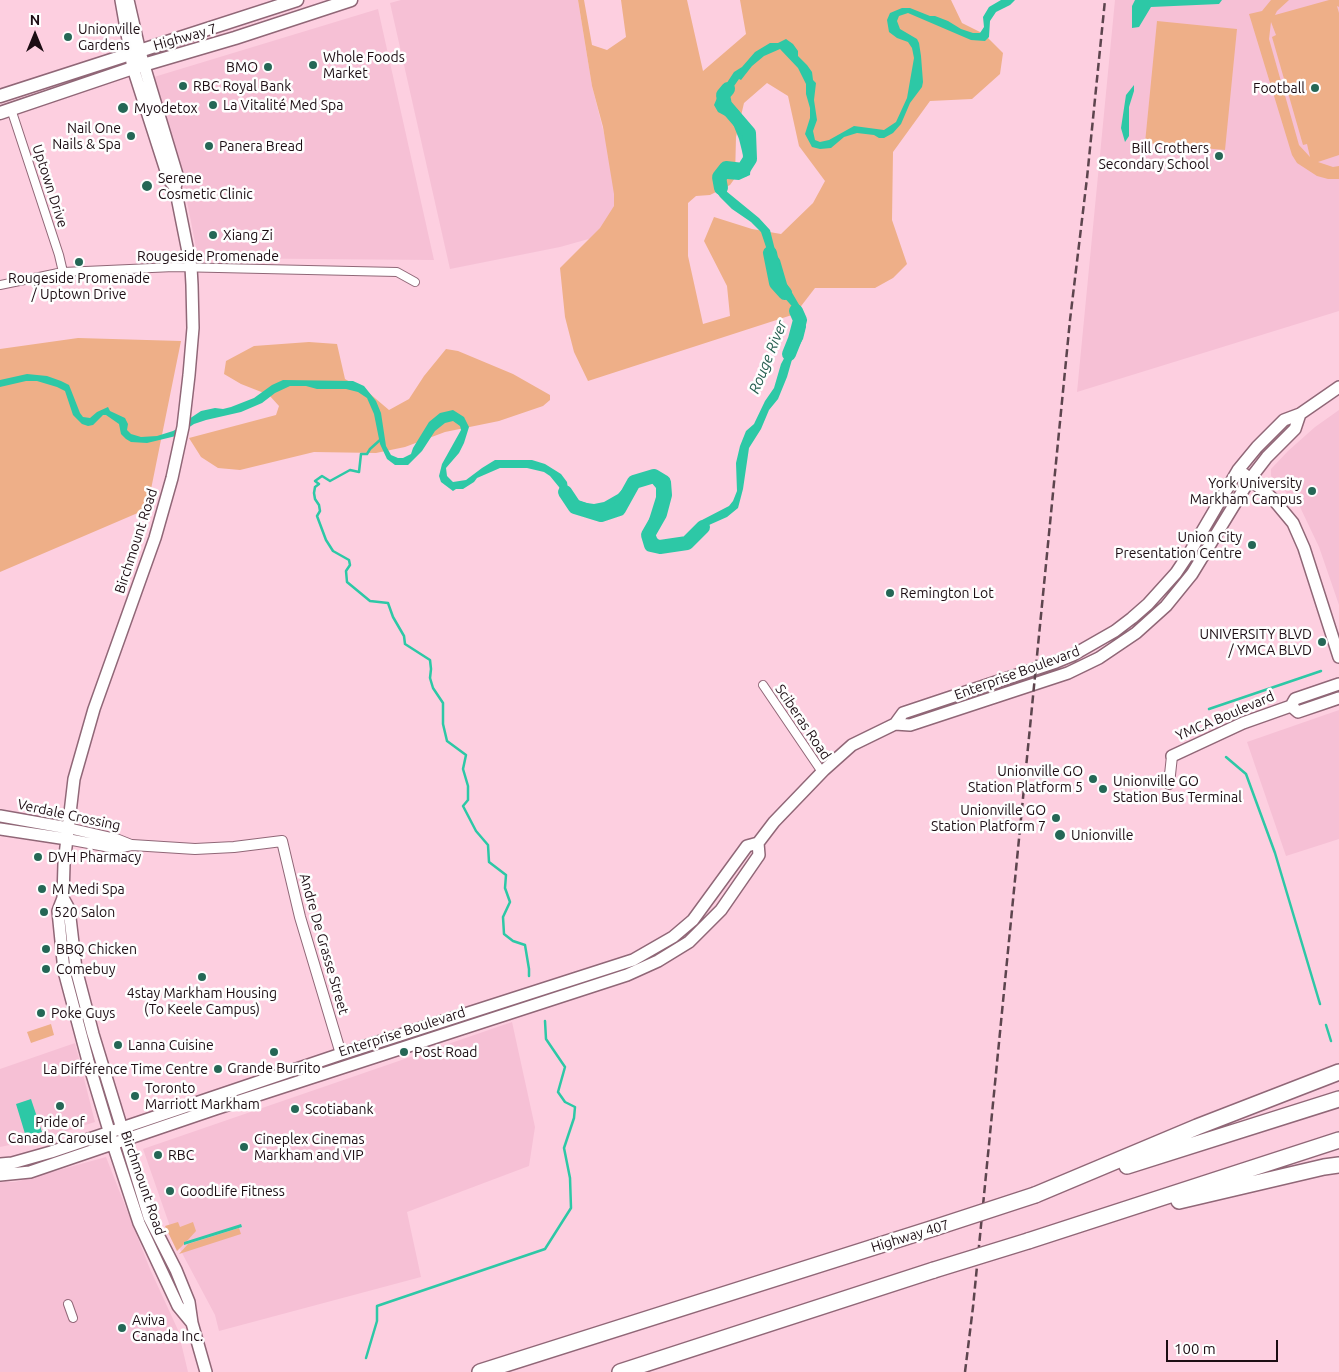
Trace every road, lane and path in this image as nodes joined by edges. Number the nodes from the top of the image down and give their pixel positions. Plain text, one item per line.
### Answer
1 (121, 0) edge
2 (128, 0) edge
3 (297, 0) edge
4 (351, 0) edge
5 (134, 54) junction
6 (139, 66) junction
7 (1, 94) edge
8 (6, 111) edge
9 (190, 267) junction
10 (63, 272) junction
11 (415, 282) dead end
12 (0, 285) edge
13 (1339, 387) edge
14 (1300, 414) junction
15 (1238, 470) junction
16 (1250, 479) junction
17 (1339, 656) edge
18 (1339, 684) edge
19 (763, 685) dead end
20 (1339, 698) edge
21 (1291, 706) junction
22 (895, 724) junction
23 (1172, 756) joint
24 (822, 772) junction
25 (1169, 784) dead end
26 (0, 816) edge
27 (0, 828) edge
28 (67, 834) junction
29 (282, 841) joint
30 (758, 843) junction
31 (63, 898) junction
32 (341, 1054) junction
33 (346, 1066) junction
34 (1339, 1072) edge
35 (1339, 1099) edge
36 (124, 1134) junction
37 (111, 1138) junction
38 (1339, 1140) edge
39 (0, 1164) edge
40 (1339, 1165) edge
41 (0, 1175) edge
42 (1035, 1195) junction
43 (1028, 1241) junction
44 (68, 1304) dead end
45 (73, 1318) dead end
46 (192, 1323) junction
47 (206, 1372) edge
48 (480, 1372) edge
49 (620, 1372) edge

1 - 5 main road
2 - 5 main road
3 - 5 main road, Highway 7
4 - 6 main road, Highway 7
5 - 6 main road, Birchmount Road
5 - 7 main road, Highway 7
6 - 8 main road, Highway 7
6 - 9 main road, Birchmount Road
8 - 10 street, Uptown Drive
9 - 10 street, Rougeside Promenade
9 - 11 street, Rougeside Promenade
9 - 28 main road, Birchmount Road
10 - 12 street, Rougeside Promenade
13 - 14 main road, Enterprise Boulevard
14 - 15 main road, Enterprise Boulevard
14 - 16 main road, Enterprise Boulevard
15 - 16 main road
15 - 22 main road, Enterprise Boulevard
16 - 17 main road
16 - 22 main road, Enterprise Boulevard
18 - 21 main road, YMCA Boulevard
19 - 24 street, Sciberas Road
20 - 21 main road, YMCA Boulevard
21 - 23 main road, YMCA Boulevard
22 - 24 main road, Enterprise Boulevard
23 - 25 street
24 - 30 main road, Enterprise Boulevard
26 - 28 main road, Verdale Crossing
27 - 28 main road, Verdale Crossing
28 - 29 street, Verdale Crossing
28 - 31 main road, Birchmount Road
29 - 32 street, Andre De Grasse Street
30 - 32 main road, Enterprise Boulevard
30 - 33 main road, Enterprise Boulevard
31 - 36 main road, Birchmount Road
31 - 37 main road, Birchmount Road
32 - 33 street
32 - 36 main road, Enterprise Boulevard
33 - 36 main road, Enterprise Boulevard
34 - 42 highway
35 - 42 highway, Highway 407
36 - 37 main road, Enterprise Boulevard
36 - 46 main road, Birchmount Road
37 - 39 main road, Enterprise Boulevard
37 - 41 main road, Enterprise Boulevard
37 - 46 main road, Birchmount Road
38 - 43 highway
40 - 43 highway
42 - 48 highway, Highway 407, bridge
43 - 49 highway, bridge
44 - 45 street
46 - 47 main road, Birchmount Road

